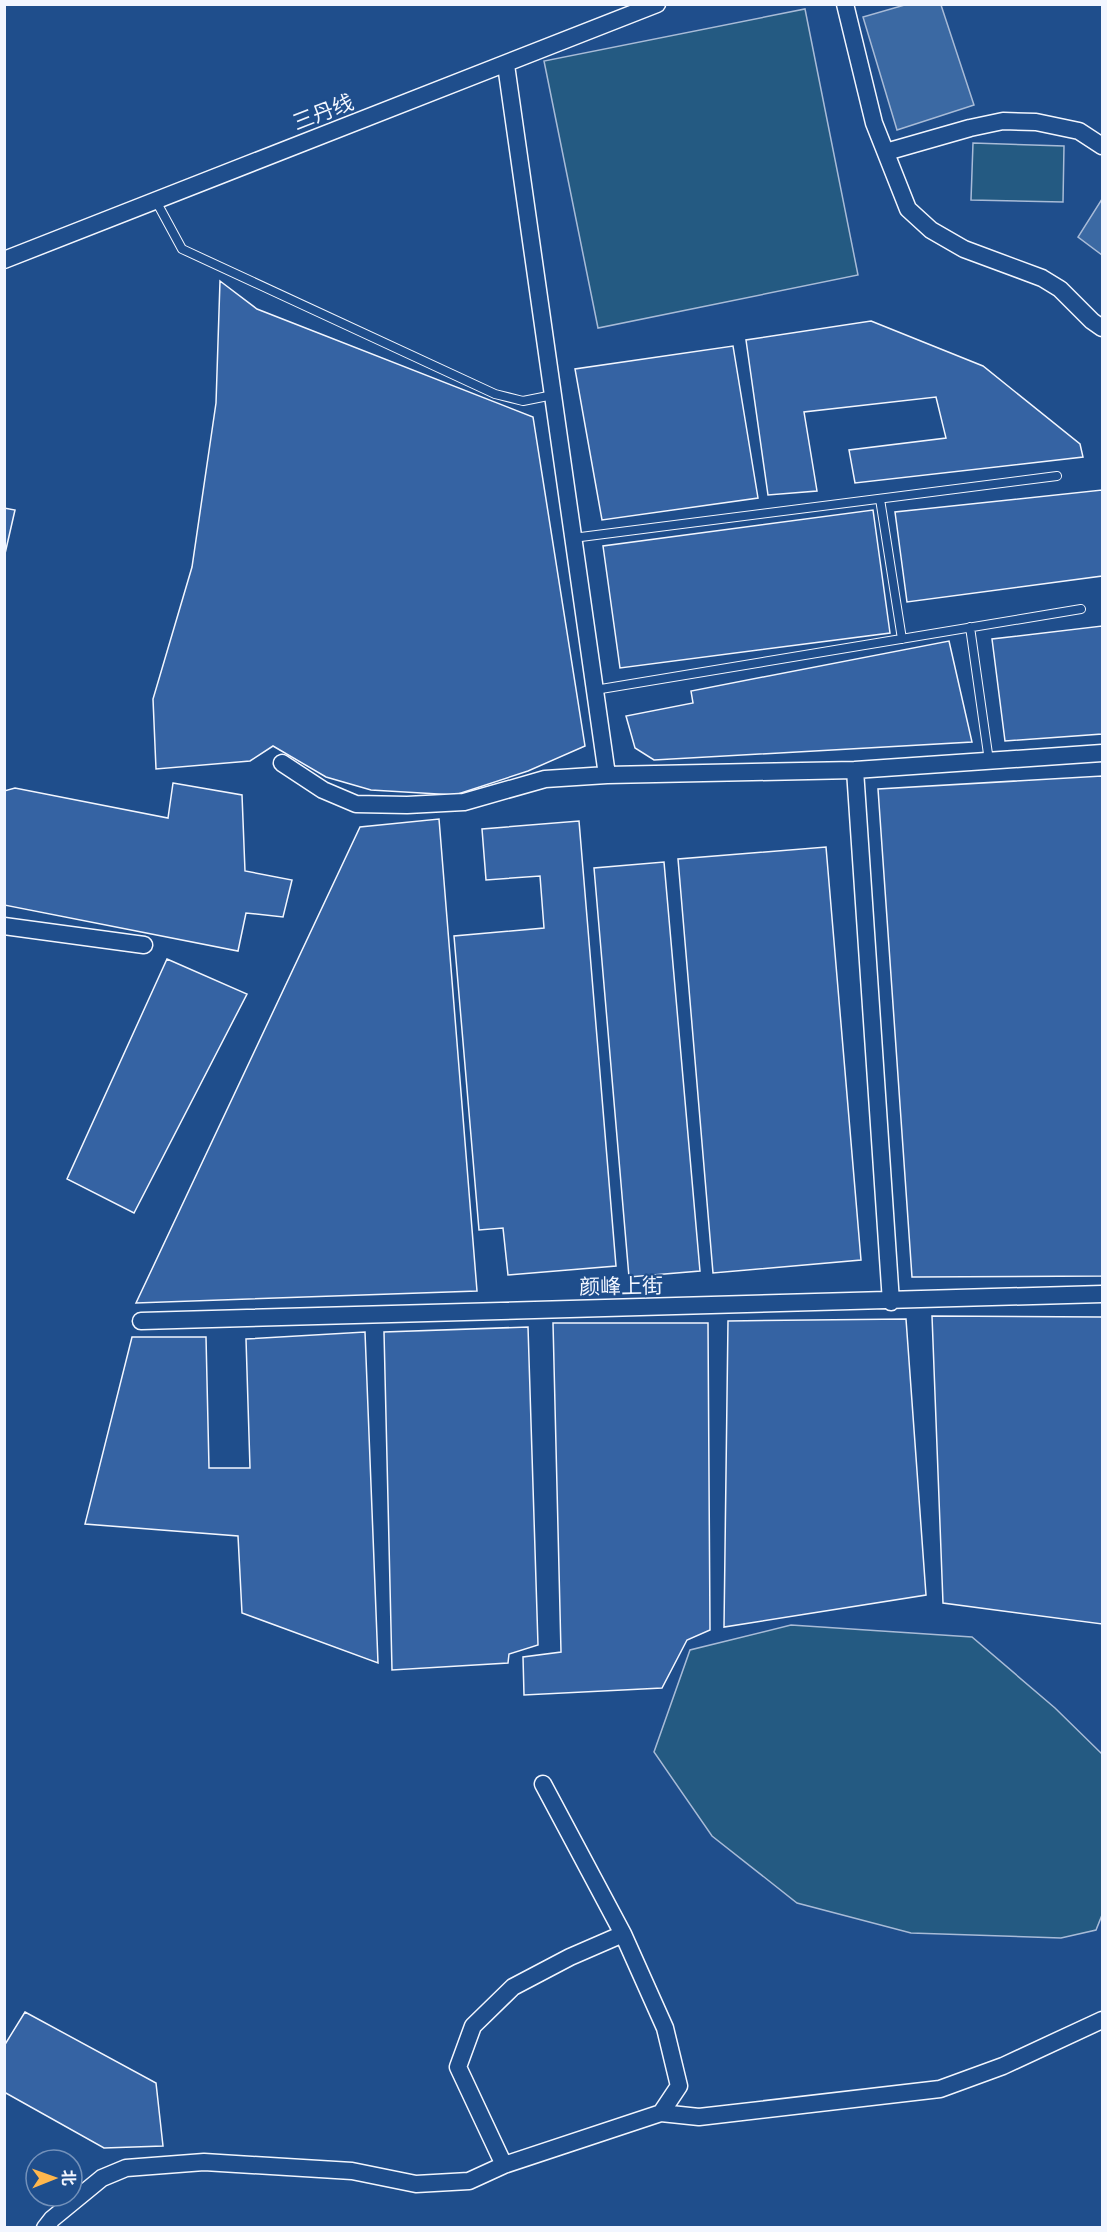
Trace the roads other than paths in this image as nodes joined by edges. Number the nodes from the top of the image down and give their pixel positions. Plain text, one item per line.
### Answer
1 (657, 4) edge
2 (845, 4) edge
3 (506, 65) junction
4 (1102, 146) edge
5 (886, 152) junction
6 (156, 201) junction
7 (4, 260) edge
8 (1102, 328) edge
9 (553, 395) junction
10 (1057, 476) dead end
11 (880, 499) junction
12 (573, 538) junction
13 (1081, 609) dead end
14 (970, 627) junction
15 (902, 639) junction
16 (595, 690) junction
17 (1102, 753) edge
18 (989, 761) junction
19 (282, 763) dead end
20 (855, 770) junction
21 (607, 775) junction
22 (4, 926) edge
23 (144, 945) dead end
24 (1102, 1294) edge
25 (891, 1302) junction
26 (141, 1321) dead end
27 (543, 1784) dead end
28 (623, 1934) junction
29 (1102, 2020) edge
30 (661, 2113) junction
31 (504, 2165) junction
32 (45, 2228) edge

1 - 3 street, 三丹线
2 - 5 street
3 - 6 street, 三丹线
3 - 9 street
4 - 5 street
5 - 8 street
6 - 7 street, 三丹线
6 - 9 lane
9 - 12 street
10 - 11 lane
11 - 12 lane
11 - 15 lane
12 - 16 street
13 - 14 lane
14 - 15 lane
14 - 18 lane
15 - 16 lane
16 - 21 street
17 - 18 street
18 - 20 street
19 - 21 street
20 - 21 street
20 - 25 street
22 - 23 street
24 - 25 street, 颜峰上街
25 - 26 street, 颜峰上街
27 - 28 street
28 - 30 street
28 - 31 street
29 - 30 street
30 - 31 street
31 - 32 street

